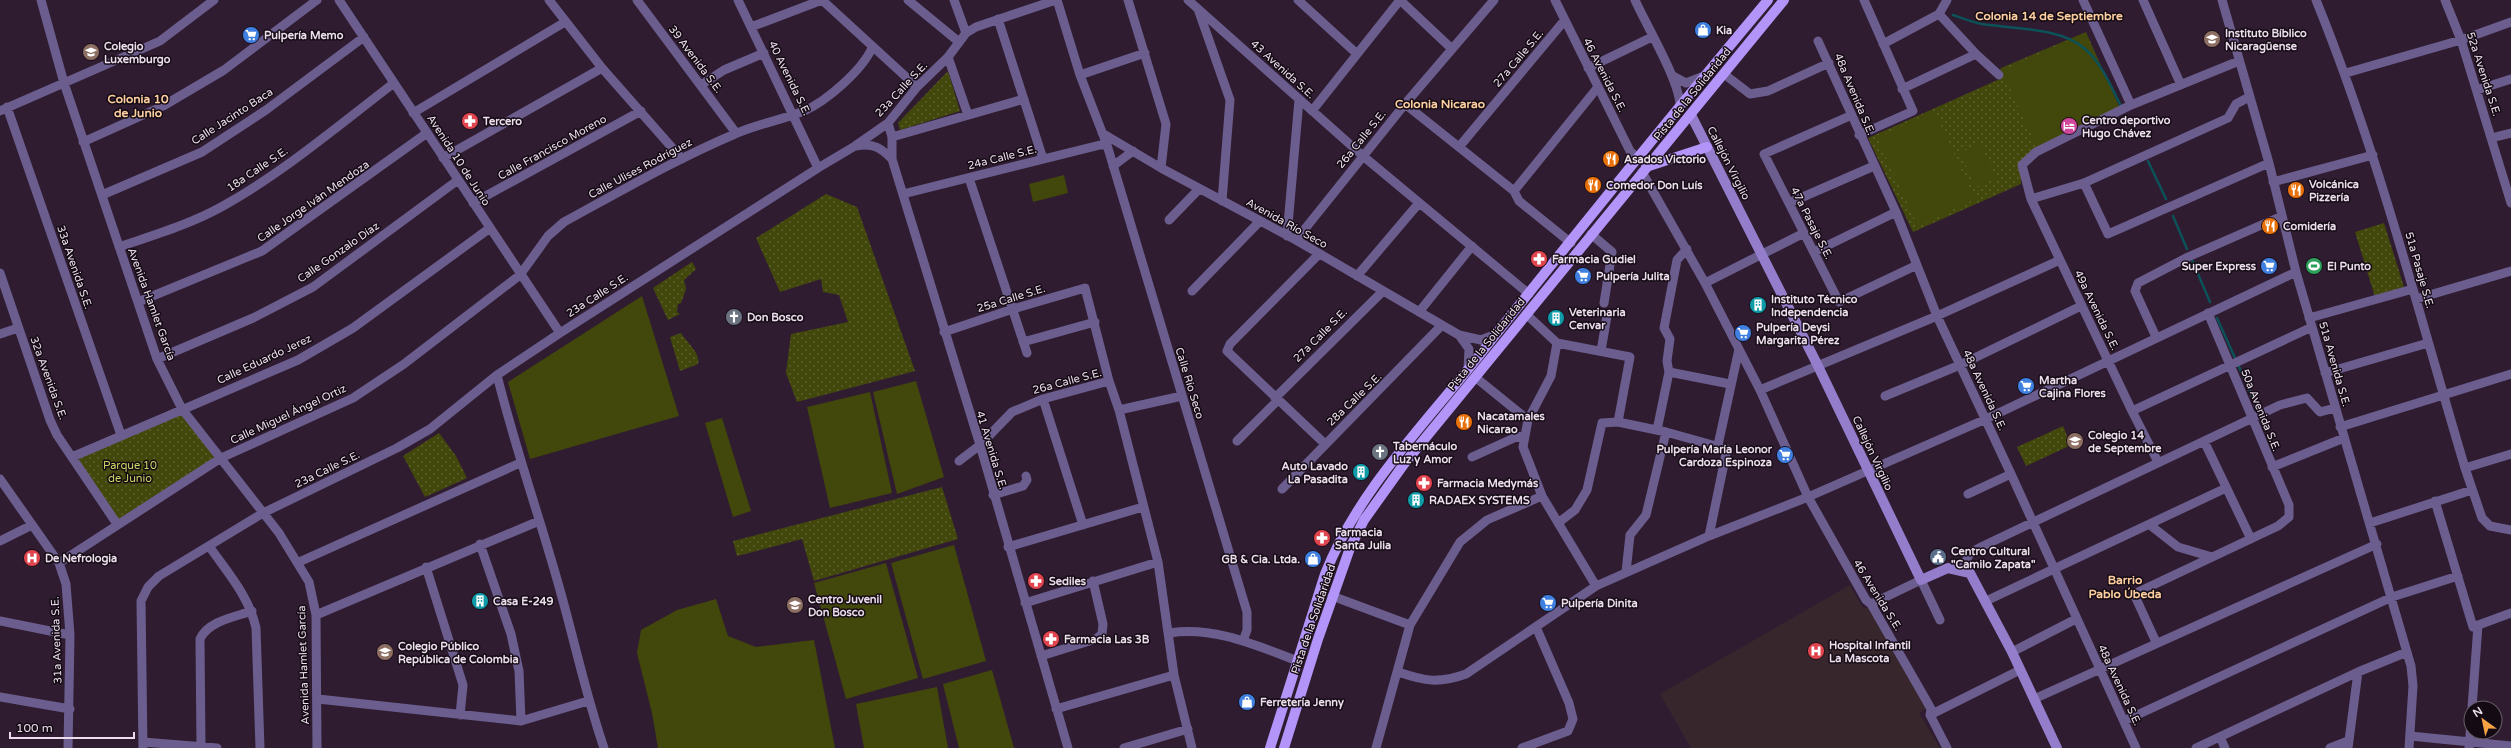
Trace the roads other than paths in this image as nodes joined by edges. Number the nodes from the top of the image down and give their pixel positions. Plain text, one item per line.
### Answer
1 (41, 0) edge
2 (214, 0) edge
3 (317, 0) edge
4 (339, 0) edge
5 (549, 0) edge
6 (636, 0) edge
7 (738, 0) edge
8 (822, 0) edge
9 (908, 0) edge
10 (954, 0) edge
11 (1056, 0) edge
12 (1128, 0) edge
13 (1188, 0) edge
14 (1298, 0) edge
15 (1400, 0) edge
16 (1494, 0) edge
17 (1555, 0) edge
18 (1635, 0) edge
19 (1763, 0) edge
20 (1768, 0) edge
21 (1784, 0) edge
22 (1864, 0) edge
23 (1947, 0) edge
24 (2083, 0) edge
25 (2143, 0) edge
26 (2222, 0) edge
27 (2316, 0) edge
28 (2445, 0) edge
29 (1197, 8) junction
30 (1939, 14) junction
31 (1754, 17) junction
32 (998, 19) junction
33 (1564, 21) junction
34 (565, 22) junction
35 (2511, 22) edge
36 (751, 27) junction
37 (966, 33) junction
38 (364, 37) junction
39 (1652, 37) junction
40 (2461, 40) junction
41 (1818, 41) dead end
42 (959, 42) junction
43 (1883, 44) junction
44 (872, 48) junction
45 (1452, 49) junction
46 (764, 53) junction
47 (1145, 53) junction
48 (1356, 53) junction
49 (1976, 54) junction
50 (948, 57) junction
51 (2239, 61) junction
52 (1829, 63) junction
53 (602, 68) junction
54 (1588, 68) junction
55 (1708, 73) junction
56 (2346, 73) junction
57 (1724, 74) junction
58 (1999, 74) dead end
59 (1080, 75) junction
60 (1673, 76) junction
61 (2511, 79) edge
62 (64, 83) junction
63 (394, 83) junction
64 (701, 85) junction
65 (2181, 85) junction
66 (917, 87) junction
67 (1598, 87) junction
68 (1902, 89) junction
69 (2477, 90) junction
70 (2249, 97) junction
71 (1024, 99) junction
72 (1299, 100) junction
73 (1405, 104) junction
74 (2131, 105) junction
75 (1680, 107) junction
76 (4, 109) edge
77 (642, 111) junction
78 (1312, 111) junction
79 (413, 112) junction
80 (794, 114) junction
81 (968, 115) junction
82 (1691, 115) junction
83 (1852, 115) junction
84 (888, 123) junction
85 (427, 133) junction
86 (736, 133) junction
87 (1102, 133) junction
88 (2511, 133) edge
89 (1859, 135) junction
90 (892, 137) junction
91 (2491, 138) junction
92 (83, 142) junction
93 (1107, 145) junction
94 (855, 146) junction
95 (1459, 147) junction
96 (1707, 147) junction
97 (1133, 151) junction
98 (2373, 155) junction
99 (1363, 156) junction
100 (443, 158) junction
101 (682, 158) junction
102 (892, 159) junction
103 (1043, 159) junction
104 (1638, 159) junction
105 (2269, 163) junction
106 (1114, 166) junction
107 (1874, 166) junction
108 (818, 168) junction
109 (1161, 168) junction
110 (1644, 170) junction
111 (969, 178) junction
112 (458, 180) junction
113 (2273, 182) junction
114 (2084, 183) junction
115 (1199, 189) junction
116 (1514, 191) junction
117 (903, 194) junction
118 (102, 195) junction
119 (2031, 199) junction
120 (1222, 201) junction
121 (473, 203) junction
122 (1419, 203) junction
123 (1789, 203) junction
124 (2511, 203) edge
125 (1896, 212) junction
126 (2282, 216) junction
127 (1168, 220) dead end
128 (1260, 221) junction
129 (490, 228) junction
130 (1804, 233) junction
131 (1592, 234) junction
132 (1292, 238) junction
133 (1571, 243) junction
134 (1472, 246) junction
135 (119, 247) junction
136 (1687, 249) junction
137 (1814, 252) junction
138 (1319, 254) junction
139 (1762, 254) junction
140 (2060, 260) junction
141 (1917, 266) junction
142 (2511, 271) edge
143 (2296, 272) junction
144 (0, 273) edge
145 (520, 275) junction
146 (1357, 276) junction
147 (1704, 283) junction
148 (2413, 289) junction
149 (1192, 291) dead end
150 (1383, 291) junction
151 (1529, 294) junction
152 (2416, 300) junction
153 (138, 302) junction
154 (1604, 303) dead end
155 (2081, 306) junction
156 (1013, 309) junction
157 (1419, 312) junction
158 (2208, 312) junction
159 (1526, 314) junction
160 (1607, 316) dead end
161 (1937, 316) junction
162 (1095, 322) junction
163 (2310, 323) junction
164 (1442, 325) junction
165 (18, 328) junction
166 (944, 332) junction
167 (560, 333) junction
168 (0, 334) edge
169 (1496, 334) junction
170 (1459, 335) junction
171 (2156, 337) junction
172 (1023, 342) junction
173 (1557, 343) junction
174 (2428, 343) junction
175 (1739, 349) junction
176 (1601, 351) junction
177 (1027, 353) dead end
178 (157, 359) junction
179 (2109, 361) junction
180 (2234, 363) junction
181 (1817, 364) junction
182 (1960, 365) junction
183 (1468, 369) junction
184 (1670, 372) junction
185 (2325, 373) junction
186 (2511, 374) edge
187 (497, 375) junction
188 (1476, 377) junction
189 (1109, 381) junction
190 (1730, 384) junction
191 (1760, 390) junction
192 (1182, 396) junction
193 (1885, 396) dead end
194 (2443, 396) junction
195 (1043, 399) junction
196 (1276, 399) junction
197 (2335, 408) junction
198 (182, 409) junction
199 (1119, 410) junction
200 (2132, 411) junction
201 (2252, 418) junction
202 (1986, 419) junction
203 (1528, 420) junction
204 (1618, 422) junction
205 (2340, 427) junction
206 (1662, 431) junction
207 (121, 435) junction
208 (1525, 435) junction
209 (2344, 438) junction
210 (1237, 441) dead end
211 (2204, 441) junction
212 (1325, 444) junction
213 (1718, 445) junction
214 (980, 446) junction
215 (2511, 454) edge
216 (72, 457) junction
217 (221, 458) junction
218 (1472, 458) dead end
219 (959, 461) dead end
220 (2158, 462) junction
221 (520, 463) junction
222 (2272, 467) junction
223 (2465, 468) junction
224 (1868, 470) junction
225 (2012, 474) junction
226 (1026, 476) dead end
227 (0, 479) edge
228 (2226, 488) junction
229 (1282, 489) dead end
230 (2472, 490) junction
231 (1968, 494) dead end
232 (994, 495) junction
233 (1542, 496) junction
234 (1808, 497) junction
235 (2434, 501) junction
236 (1143, 507) junction
237 (263, 513) junction
238 (538, 521) junction
239 (2033, 521) junction
240 (2370, 522) junction
241 (1558, 523) junction
242 (117, 524) junction
243 (32, 525) junction
244 (1083, 525) junction
245 (2150, 525) junction
246 (2511, 530) edge
247 (1709, 536) junction
248 (2251, 539) junction
249 (0, 541) edge
250 (480, 544) junction
251 (2377, 544) junction
252 (209, 546) junction
253 (1008, 547) junction
254 (2212, 557) junction
255 (299, 562) junction
256 (1158, 562) junction
257 (59, 563) junction
258 (426, 567) junction
259 (1962, 569) junction
260 (2055, 570) junction
261 (1626, 572) junction
262 (2458, 576) junction
263 (1921, 580) junction
264 (1093, 582) junction
265 (1596, 586) junction
266 (1332, 596) junction
267 (2392, 597) junction
268 (1986, 602) junction
269 (1024, 603) junction
270 (1871, 604) junction
271 (252, 611) junction
272 (2511, 613) edge
273 (316, 615) junction
274 (2076, 619) junction
275 (1940, 620) dead end
276 (0, 621) edge
277 (1410, 625) junction
278 (2478, 625) junction
279 (1536, 626) junction
280 (1170, 633) junction
281 (70, 635) junction
282 (1243, 641) junction
283 (2156, 642) junction
284 (2012, 652) junction
285 (2407, 652) junction
286 (1040, 656) junction
287 (1298, 661) junction
288 (2099, 668) junction
289 (2020, 670) junction
290 (1398, 672) junction
291 (2358, 672) junction
292 (1174, 675) junction
293 (0, 698) edge
294 (318, 699) junction
295 (2034, 699) junction
296 (2473, 700) edge
297 (588, 701) junction
298 (70, 709) junction
299 (1056, 709) junction
300 (460, 714) junction
301 (1930, 715) junction
302 (521, 721) junction
303 (2124, 721) junction
304 (1188, 729) junction
305 (2410, 736) junction
306 (2220, 737) junction
307 (2348, 744) edge
308 (143, 745) edge
309 (2134, 745) edge
310 (2469, 745) edge
311 (1537, 746) edge
312 (2511, 746) edge
313 (201, 747) junction
314 (68, 748) edge
315 (218, 748) edge
316 (260, 748) edge
317 (317, 748) edge
318 (604, 748) edge
319 (1068, 748) edge
320 (1124, 748) edge
321 (1192, 748) edge
322 (1270, 748) edge
323 (1284, 748) edge
324 (1376, 748) edge
325 (1522, 748) edge
326 (1947, 748) edge
327 (2058, 748) edge
328 (2145, 748) edge
329 (2196, 748) edge
330 (2225, 748) edge
331 (2330, 748) edge
332 (2409, 748) edge

1 - 62 street, Avenida Hamlet García
2 - 62 street
3 - 92 street
4 - 38 street, Avenida 10 de Junio
5 - 34 street
6 - 64 street, 39 Avenida S.E.
7 - 36 street, 40 Avenida S.E.
8 - 36 street
8 - 44 street
9 - 42 street
10 - 37 street
11 - 32 street, 23a Calle S.E.
11 - 59 street, Calle Río Seco
12 - 47 street
13 - 29 street, 43 Avenida S.E.
14 - 48 street
15 - 45 street
15 - 48 street
16 - 45 street, 26a Calle S.E.
17 - 33 street, 46 Avenida S.E.
18 - 39 street
19 - 31 main road, Pista de la Solidaridad
20 - 31 main road, Pista de la Solidaridad
21 - 57 main road, Pista de la Solidaridad
22 - 43 street
23 - 30 street
24 - 74 street
25 - 65 street
26 - 51 street, 51a Avenida S.E.
27 - 56 street, 51a Pasaje S.E.
28 - 40 street, 52a Avenida S.E.
29 - 72 street, 43 Avenida S.E.
29 - 120 street
30 - 43 street
30 - 49 street
31 - 55 main road, Pista de la Solidaridad
32 - 37 street, 23a Calle S.E.
32 - 71 street
33 - 54 street, 46 Avenida S.E.
33 - 95 street, 27a Calle S.E.
34 - 53 street
34 - 79 street
35 - 40 street
36 - 46 street, 40 Avenida S.E.
37 - 42 street, 23a Calle S.E.
38 - 63 street, Avenida 10 de Junio
38 - 118 street, Calle Jacinto Baca
39 - 54 street
39 - 60 street
40 - 56 street
40 - 69 street, 52a Avenida S.E.
41 - 52 street, 48a Avenida S.E.
42 - 50 street, 23a Calle S.E.
43 - 68 street
44 - 66 street
44 - 80 street, Calle Ulises Rodríguez
45 - 73 street, 26a Calle S.E.
46 - 64 street
46 - 80 street, 40 Avenida S.E.
47 - 59 street
47 - 109 street
48 - 78 street
49 - 58 street
49 - 68 street
50 - 66 street, 23a Calle S.E.
50 - 81 street
51 - 65 street
51 - 70 street, 51a Avenida S.E.
52 - 57 street
52 - 83 street, 48a Avenida S.E.
53 - 77 street
53 - 100 street
54 - 67 street, 46 Avenida S.E.
55 - 60 street
55 - 75 main road, Pista de la Solidaridad
56 - 98 street, 51a Pasaje S.E.
57 - 82 main road, Pista de la Solidaridad
59 - 87 street, Calle Río Seco
60 - 75 street
61 - 69 street
62 - 76 street
62 - 92 street, Avenida Hamlet García
63 - 79 street, Avenida 10 de Junio
63 - 135 street, 18a Calle S.E.
64 - 86 street, 39 Avenida S.E.
65 - 74 street
66 - 84 street, 23a Calle S.E.
67 - 104 street, 46 Avenida S.E.
67 - 116 street
68 - 89 street
69 - 91 street, 52a Avenida S.E.
70 - 105 street, 51a Avenida S.E.
70 - 114 street
71 - 81 street
71 - 103 street
72 - 78 street, 43 Avenida S.E.
72 - 132 street
73 - 95 street
73 - 99 street, 26a Calle S.E.
74 - 119 street, 49a Avenida S.E.
75 - 104 main road, Pista de la Solidaridad
76 - 207 street, 33a Avenida S.E.
77 - 101 street
77 - 121 street, Calle Francisco Moreno
78 - 99 street, 43 Avenida S.E.
79 - 85 street, Avenida 10 de Junio
80 - 86 street, Calle Ulises Rodríguez
80 - 108 street, 40 Avenida S.E.
81 - 90 street
82 - 96 street, Callejón Virgilio
82 - 110 main road, Pista de la Solidaridad
83 - 89 street, 48a Avenida S.E.
83 - 123 street, 47a Pasaje S.E.
84 - 90 street, 41 Avenida S.E.
84 - 94 street, 23a Calle S.E.
85 - 100 street, Avenida 10 de Junio
85 - 153 street, Calle Jorge Iván Mendoza
86 - 101 street, Calle Ulises Rodríguez
87 - 93 street, Calle Río Seco
87 - 97 street, Avenida Río Seco
88 - 91 street
89 - 107 street, 48a Avenida S.E.
90 - 102 street, 41 Avenida S.E.
91 - 124 street, 52a Avenida S.E.
92 - 118 street, Avenida Hamlet García
93 - 103 street, 24a Calle S.E.
93 - 106 street, Calle Río Seco
94 - 102 street
94 - 108 street, 23a Calle S.E.
95 - 116 street
96 - 110 main road
96 - 139 street, Callejón Virgilio
97 - 106 street
97 - 109 street, Avenida Río Seco
98 - 113 street
98 - 148 street, 51a Pasaje S.E.
99 - 122 street, 43 Avenida S.E.
99 - 132 street, 26a Calle S.E.
100 - 112 street, Avenida 10 de Junio
101 - 145 street, Calle Ulises Rodríguez
102 - 117 street, 41 Avenida S.E.
103 - 111 street, 24a Calle S.E.
104 - 133 main road, Pista de la Solidaridad
105 - 113 street, 51a Avenida S.E.
105 - 114 street
106 - 192 street, Calle Río Seco
107 - 123 street
107 - 125 street, 48a Avenida S.E.
108 - 167 street, 23a Calle S.E.
109 - 115 street, Avenida Río Seco
110 - 131 main road, Pista de la Solidaridad
110 - 136 street, 46 Avenida S.E.
111 - 117 street, 24a Calle S.E.
111 - 156 street
112 - 121 street, Avenida 10 de Junio
112 - 178 street, Calle Gonzalo Díaz
113 - 126 street, 51a Avenida S.E.
114 - 119 street
115 - 120 street, Avenida Río Seco
115 - 127 street
116 - 133 street
117 - 166 street, 41 Avenida S.E.
118 - 135 street, Avenida Hamlet García
119 - 140 street, 49a Avenida S.E.
120 - 128 street, Avenida Río Seco
121 - 129 street, Avenida 10 de Junio
122 - 134 street, 43 Avenida S.E.
122 - 146 street
123 - 130 street, 47a Pasaje S.E.
125 - 137 street
125 - 141 street, 48a Avenida S.E.
126 - 143 street, 51a Avenida S.E.
126 - 171 street
128 - 132 street, Avenida Río Seco
128 - 149 street
129 - 145 street, Avenida 10 de Junio
129 - 198 street, Calle Eduardo Jerez
130 - 137 street, 47a Pasaje S.E.
130 - 139 street
131 - 154 street
131 - 159 main road, Pista de la Solidaridad
132 - 138 street, Avenida Río Seco
133 - 151 main road, Pista de la Solidaridad
134 - 151 street, 43 Avenida S.E.
134 - 157 street
135 - 153 street, Avenida Hamlet García
136 - 147 street, 46 Avenida S.E.
136 - 184 street
137 - 141 street, 47a Pasaje S.E.
138 - 146 street, Avenida Río Seco
138 - 196 street
139 - 147 street
139 - 181 street, Callejón Virgilio
140 - 155 street, 49a Avenida S.E.
140 - 161 street
141 - 161 street, 48a Avenida S.E.
142 - 152 street
143 - 158 street
143 - 163 street, 51a Avenida S.E.
144 - 165 street, 32a Avenida S.E.
145 - 167 street, Avenida 10 de Junio
145 - 217 street, Calle Miguel Ángel Ortiz
146 - 150 street, Avenida Río Seco
147 - 175 street, 46 Avenida S.E.
148 - 152 street, 51a Pasaje S.E.
148 - 163 street
150 - 157 street, Avenida Río Seco
150 - 196 street, 27a Calle S.E.
151 - 169 main road, Pista de la Solidaridad
152 - 174 street, 51a Pasaje S.E.
153 - 178 street, Avenida Hamlet García
155 - 179 street, 49a Avenida S.E.
155 - 182 street
156 - 162 street, 25a Calle S.E.
156 - 166 street, 25a Calle S.E.
156 - 172 street
157 - 164 street, Avenida Río Seco
158 - 171 street
158 - 180 street, 50a Avenida S.E.
159 - 173 street
159 - 188 main road, Pista de la Solidaridad
160 - 176 street
161 - 181 street
161 - 182 street, 48a Avenida S.E.
162 - 172 street
162 - 189 street
163 - 180 street
163 - 185 street, 51a Avenida S.E.
164 - 170 street, Avenida Río Seco
164 - 212 street, 28a Calle S.E.
165 - 168 street
165 - 216 street, 32a Avenida S.E.
166 - 214 street, 41 Avenida S.E.
167 - 187 street, 23a Calle S.E.
169 - 170 street, Avenida Río Seco
169 - 183 main road, Pista de la Solidaridad
170 - 183 street, Avenida Río Seco
171 - 179 street
172 - 177 street
173 - 176 street
173 - 203 street
174 - 185 street
174 - 194 street, 51a Pasaje S.E.
175 - 190 street
175 - 191 street, 46 Avenida S.E.
176 - 204 street
178 - 198 street, Avenida Hamlet García
179 - 200 street, 49a Avenida S.E.
179 - 202 street
180 - 200 street
180 - 201 street, 50a Avenida S.E.
181 - 191 street
181 - 224 street, Callejón Virgilio
182 - 193 street
182 - 202 street, 48a Avenida S.E.
183 - 287 main road, Pista de la Solidaridad
184 - 190 street
184 - 206 street
185 - 197 street, 51a Avenida S.E.
186 - 194 street
187 - 221 street
187 - 237 street, 23a Calle S.E.
188 - 203 street
188 - 266 main road, Pista de la Solidaridad
189 - 195 street, 26a Calle S.E.
189 - 199 street, 26a Calle S.E.
190 - 213 street
191 - 234 street, 46 Avenida S.E.
192 - 199 street
192 - 282 street, Calle Río Seco
194 - 205 street
194 - 223 street, 51a Pasaje S.E.
195 - 214 street, 26a Calle S.E.
195 - 244 street
196 - 210 street, 27a Calle S.E.
196 - 212 street
197 - 201 street
197 - 205 street, 51a Avenida S.E.
198 - 207 street, Calle Eduardo Jerez
198 - 217 street, Avenida Hamlet García
199 - 236 street, 26a Calle S.E.
200 - 220 street, 49a Avenida S.E.
201 - 211 street
201 - 222 street, 50a Avenida S.E.
202 - 224 street
202 - 225 street, 48a Avenida S.E.
203 - 208 street
204 - 206 street
204 - 241 street
205 - 209 street, 51a Avenida S.E.
206 - 213 street
206 - 261 street
207 - 216 street, Calle Eduardo Jerez
208 - 218 street
208 - 233 street
209 - 222 street
209 - 240 street, 51a Avenida S.E.
211 - 220 street
211 - 228 street
212 - 229 street, 28a Calle S.E.
213 - 247 street
214 - 219 street, 26a Calle S.E.
214 - 232 street, 41 Avenida S.E.
215 - 223 street
216 - 242 street, 32a Avenida S.E.
217 - 237 street, Avenida Hamlet García
217 - 242 street, Calle Miguel Ángel Ortiz
220 - 239 street
221 - 238 street
221 - 255 street
222 - 248 street, 50a Avenida S.E.
223 - 230 street, 51a Pasaje S.E.
224 - 234 street
224 - 263 street, Callejón Virgilio
225 - 231 street
225 - 239 street, 48a Avenida S.E.
226 - 232 street
227 - 243 street, 31a Avenida S.E.
228 - 245 street
228 - 248 street
230 - 235 street
230 - 246 street, 51a Pasaje S.E.
232 - 253 street, 41 Avenida S.E.
233 - 241 street
233 - 277 street
234 - 247 street
234 - 270 street, 46 Avenida S.E.
235 - 240 street
235 - 262 street
236 - 244 street
236 - 256 street, 26a Calle S.E.
237 - 252 street, 23a Calle S.E.
237 - 255 street, Avenida Hamlet García
238 - 250 street
238 - 297 street
239 - 259 street
239 - 260 street, 48a Avenida S.E.
240 - 251 street, 51a Avenida S.E.
241 - 265 street
242 - 257 street, Calle Miguel Ángel Ortiz
243 - 249 street
243 - 257 street, 31a Avenida S.E.
244 - 253 street
245 - 254 street
245 - 260 street
247 - 261 street
248 - 254 street
250 - 258 street
250 - 302 street
251 - 267 street, 51a Avenida S.E.
251 - 283 street
252 - 271 street
252 - 308 street, 23a Calle S.E.
253 - 269 street, 41 Avenida S.E.
254 - 283 street
255 - 273 street, Avenida Hamlet García
256 - 264 street
256 - 280 street, 26a Calle S.E.
257 - 281 street, 31a Avenida S.E.
258 - 273 street
258 - 300 street
259 - 263 street
259 - 268 street
260 - 268 street
260 - 274 street, 48a Avenida S.E.
261 - 265 street
262 - 267 street
262 - 278 street
263 - 270 street
263 - 275 street
264 - 269 street
264 - 286 street
265 - 279 street
266 - 277 street
266 - 323 main road, Pista de la Solidaridad
267 - 285 street, 51a Avenida S.E.
267 - 303 street
268 - 284 street
269 - 286 street, 41 Avenida S.E.
270 - 301 street, 46 Avenida S.E.
271 - 313 street
271 - 316 street
272 - 278 street
273 - 294 street, Avenida Hamlet García
274 - 284 street
274 - 288 street, 48a Avenida S.E.
276 - 281 street
277 - 290 street
278 - 296 street
279 - 290 street
279 - 311 street
280 - 282 street
280 - 292 street, 26a Calle S.E.
281 - 298 street, 31a Avenida S.E.
282 - 287 street
283 - 288 street
284 - 289 street
285 - 291 street
285 - 305 street, 51a Avenida S.E.
286 - 299 street, 41 Avenida S.E.
287 - 322 main road, Pista de la Solidaridad
288 - 295 street
288 - 303 street, 48a Avenida S.E.
289 - 295 street
289 - 301 street
290 - 324 street
291 - 306 street
291 - 307 street
292 - 299 street
292 - 304 street, 26a Calle S.E.
293 - 298 street
294 - 300 street
294 - 317 street, Avenida Hamlet García
295 - 327 street
297 - 302 street
297 - 318 street
298 - 314 street, 31a Avenida S.E.
299 - 319 street, 41 Avenida S.E.
300 - 302 street
301 - 326 street, 46 Avenida S.E.
303 - 309 street, 48a Avenida S.E.
304 - 320 street
304 - 321 street, 26a Calle S.E.
305 - 310 street
305 - 332 street, 51a Avenida S.E.
306 - 329 street
306 - 330 street
307 - 331 street
308 - 313 street
309 - 328 street
310 - 312 street
311 - 325 street
313 - 315 street

